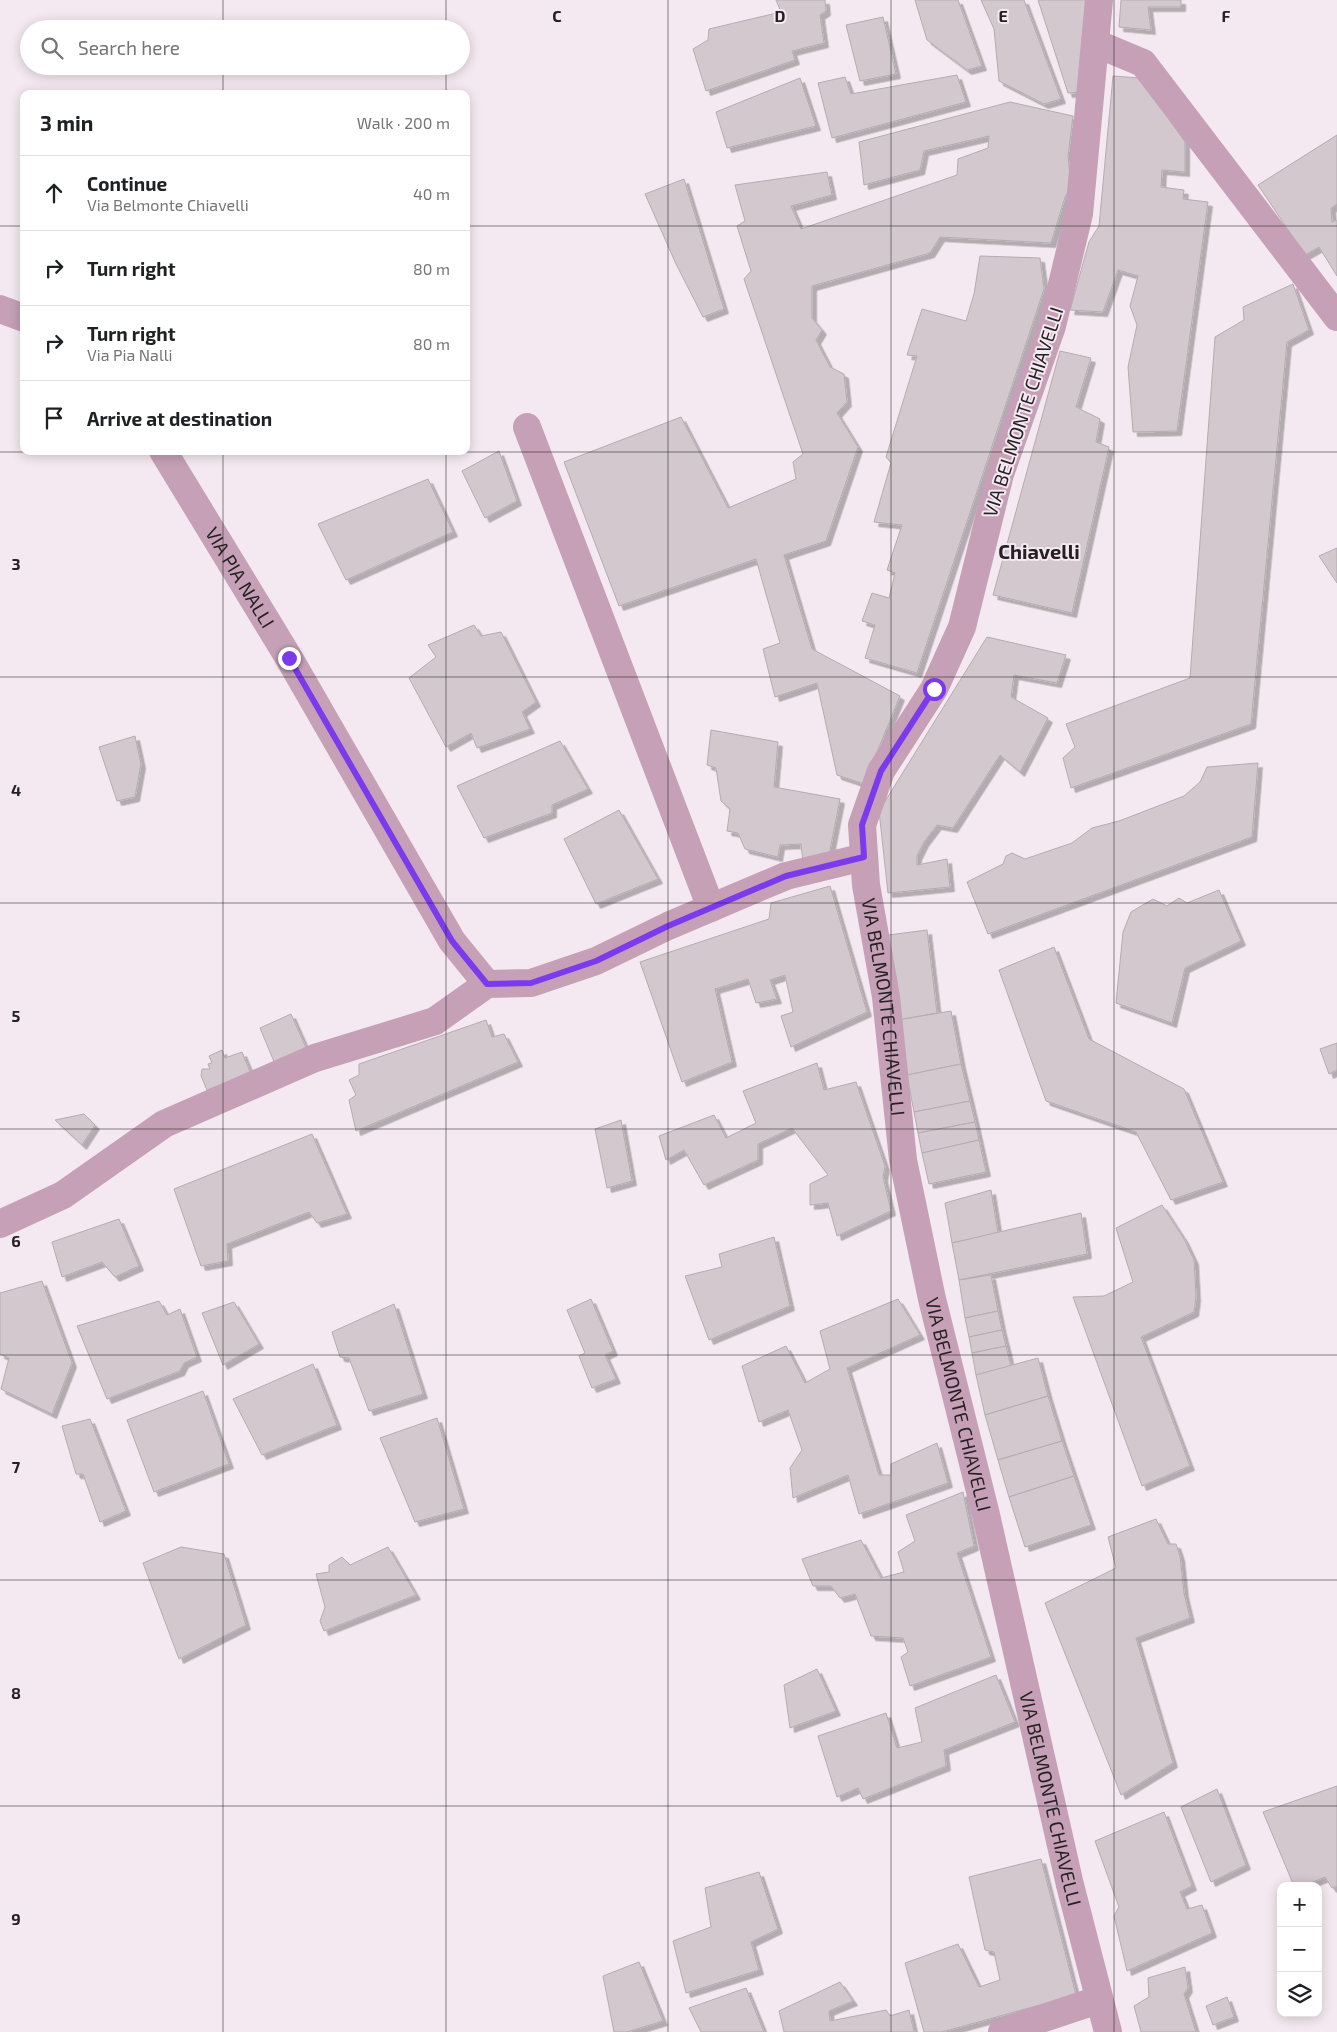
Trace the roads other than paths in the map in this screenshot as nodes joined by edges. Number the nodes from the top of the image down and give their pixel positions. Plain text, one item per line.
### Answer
1 (1099, 0) edge
2 (1095, 43) junction
3 (0, 308) edge
4 (20, 316) edge
5 (1337, 317) edge
6 (527, 427) dead end
7 (165, 455) edge
8 (864, 857) junction
9 (711, 908) junction
10 (487, 984) junction
11 (0, 1224) edge
12 (1098, 2000) junction
13 (1002, 2032) edge
14 (1108, 2032) edge

1 - 2 street, VIA BELMONTE CHIAVELLI
2 - 5 street
2 - 8 street, VIA BELMONTE CHIAVELLI
3 - 4 street
6 - 9 street
7 - 10 street, VIA PIA NALLI
8 - 9 street
8 - 12 street, VIA BELMONTE CHIAVELLI
9 - 10 street
10 - 11 street
12 - 13 street
12 - 14 street, VIA BELMONTE CHIAVELLI

